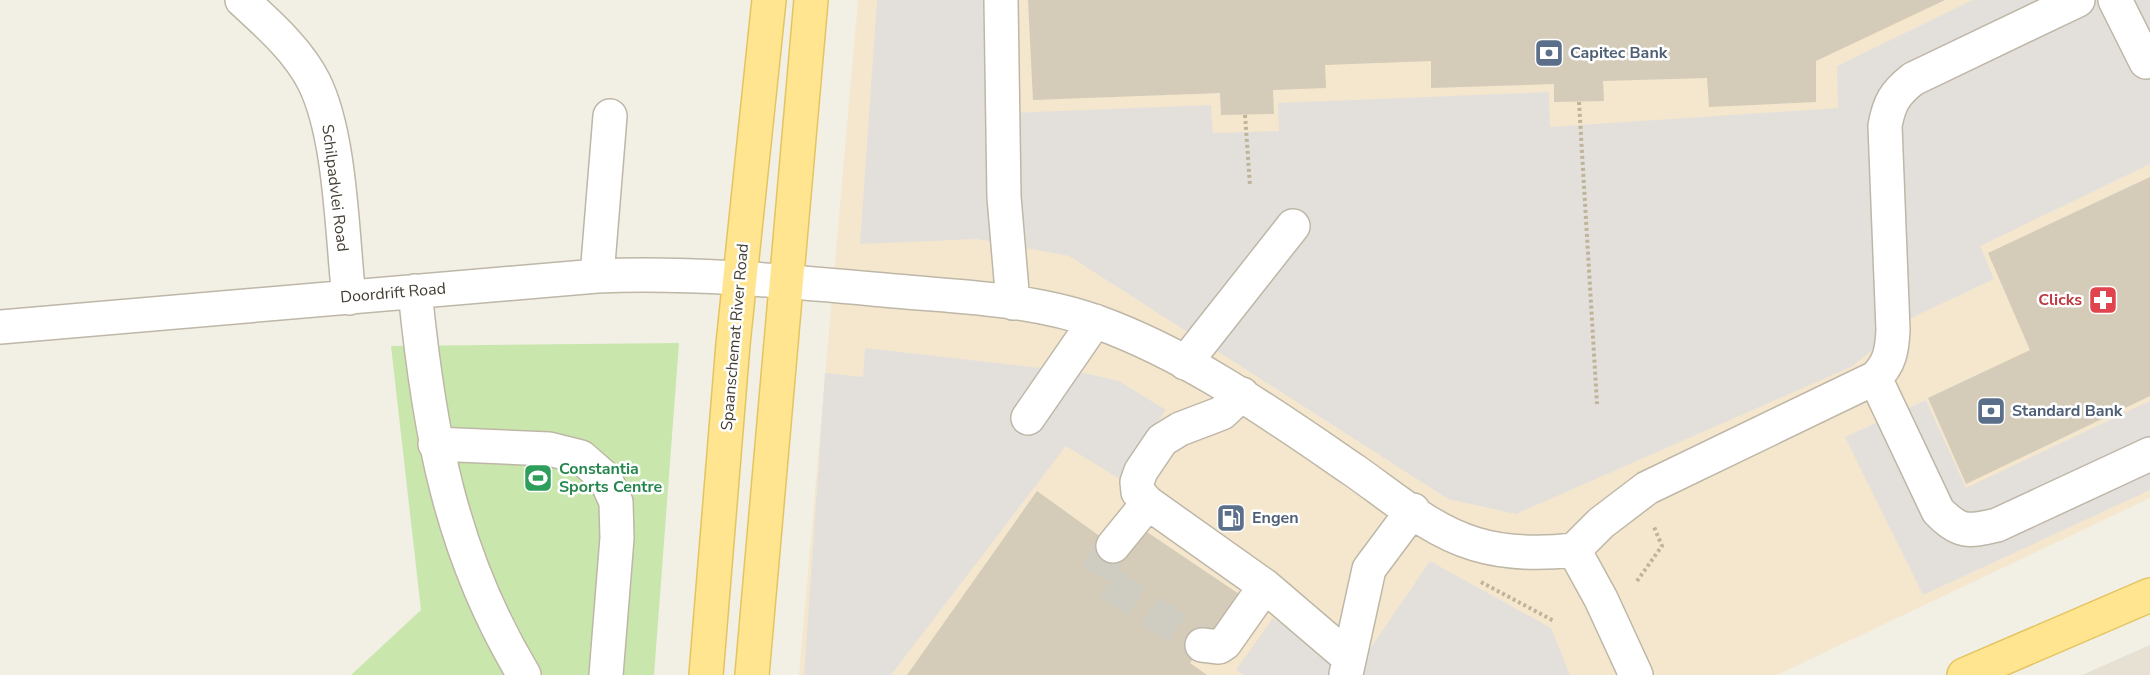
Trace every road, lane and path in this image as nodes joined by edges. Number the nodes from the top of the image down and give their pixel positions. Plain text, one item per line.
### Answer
1 (242, 0) edge
2 (769, 0) edge
3 (811, 0) edge
4 (1001, 0) edge
5 (2078, 0) edge
6 (2115, 0) edge
7 (2146, 63) dead end
8 (1579, 102) dead end
9 (1245, 115) dead end
10 (610, 116) dead end
11 (1250, 186) dead end
12 (1293, 226) dead end
13 (597, 276) junction
14 (740, 278) junction
15 (787, 281) junction
16 (415, 291) junction
17 (349, 298) junction
18 (1013, 303) junction
19 (1095, 321) junction
20 (0, 327) edge
21 (1185, 363) junction
22 (1875, 378) junction
23 (1242, 394) junction
24 (1597, 404) dead end
25 (1028, 418) dead end
26 (435, 444) junction
27 (2150, 454) edge
28 (1148, 503) junction
29 (1413, 510) junction
30 (1653, 526) dead end
31 (1113, 546) tunnel mouth
32 (1574, 550) junction
33 (1471, 577) dead end
34 (1637, 581) dead end
35 (1265, 586) junction
36 (2150, 595) edge
37 (1554, 621) dead end
38 (1202, 645) dead end
39 (1347, 666) edge
40 (524, 675) edge
41 (606, 675) edge
42 (706, 675) edge
43 (752, 675) edge
44 (1636, 675) edge
45 (1964, 675) edge

1 - 17 street, Schilpadvlei Road
2 - 14 main road, Spaanschemat River Road
3 - 15 main road
4 - 18 street
5 - 22 street
6 - 7 street
8 - 24 path
9 - 11 path
10 - 13 street
12 - 21 street
13 - 14 street, Doordrift Road
13 - 16 street, Doordrift Road
14 - 15 street, Doordrift Road
14 - 42 main road, Spaanschemat River Road
15 - 18 street, Doordrift Road
15 - 43 main road
16 - 17 street, Doordrift Road
16 - 26 street
17 - 20 street, Doordrift Road
18 - 19 street, Doordrift Road
19 - 21 street, Doordrift Road
19 - 25 street
21 - 23 street, Doordrift Road
22 - 27 street
22 - 32 street
23 - 28 street
23 - 29 street, Doordrift Road
26 - 40 street
26 - 41 street
28 - 31 street
28 - 35 street
29 - 32 street, Doordrift Road
29 - 39 street
30 - 34 path
32 - 44 street
33 - 37 path
35 - 38 street
35 - 39 street
36 - 45 main road

